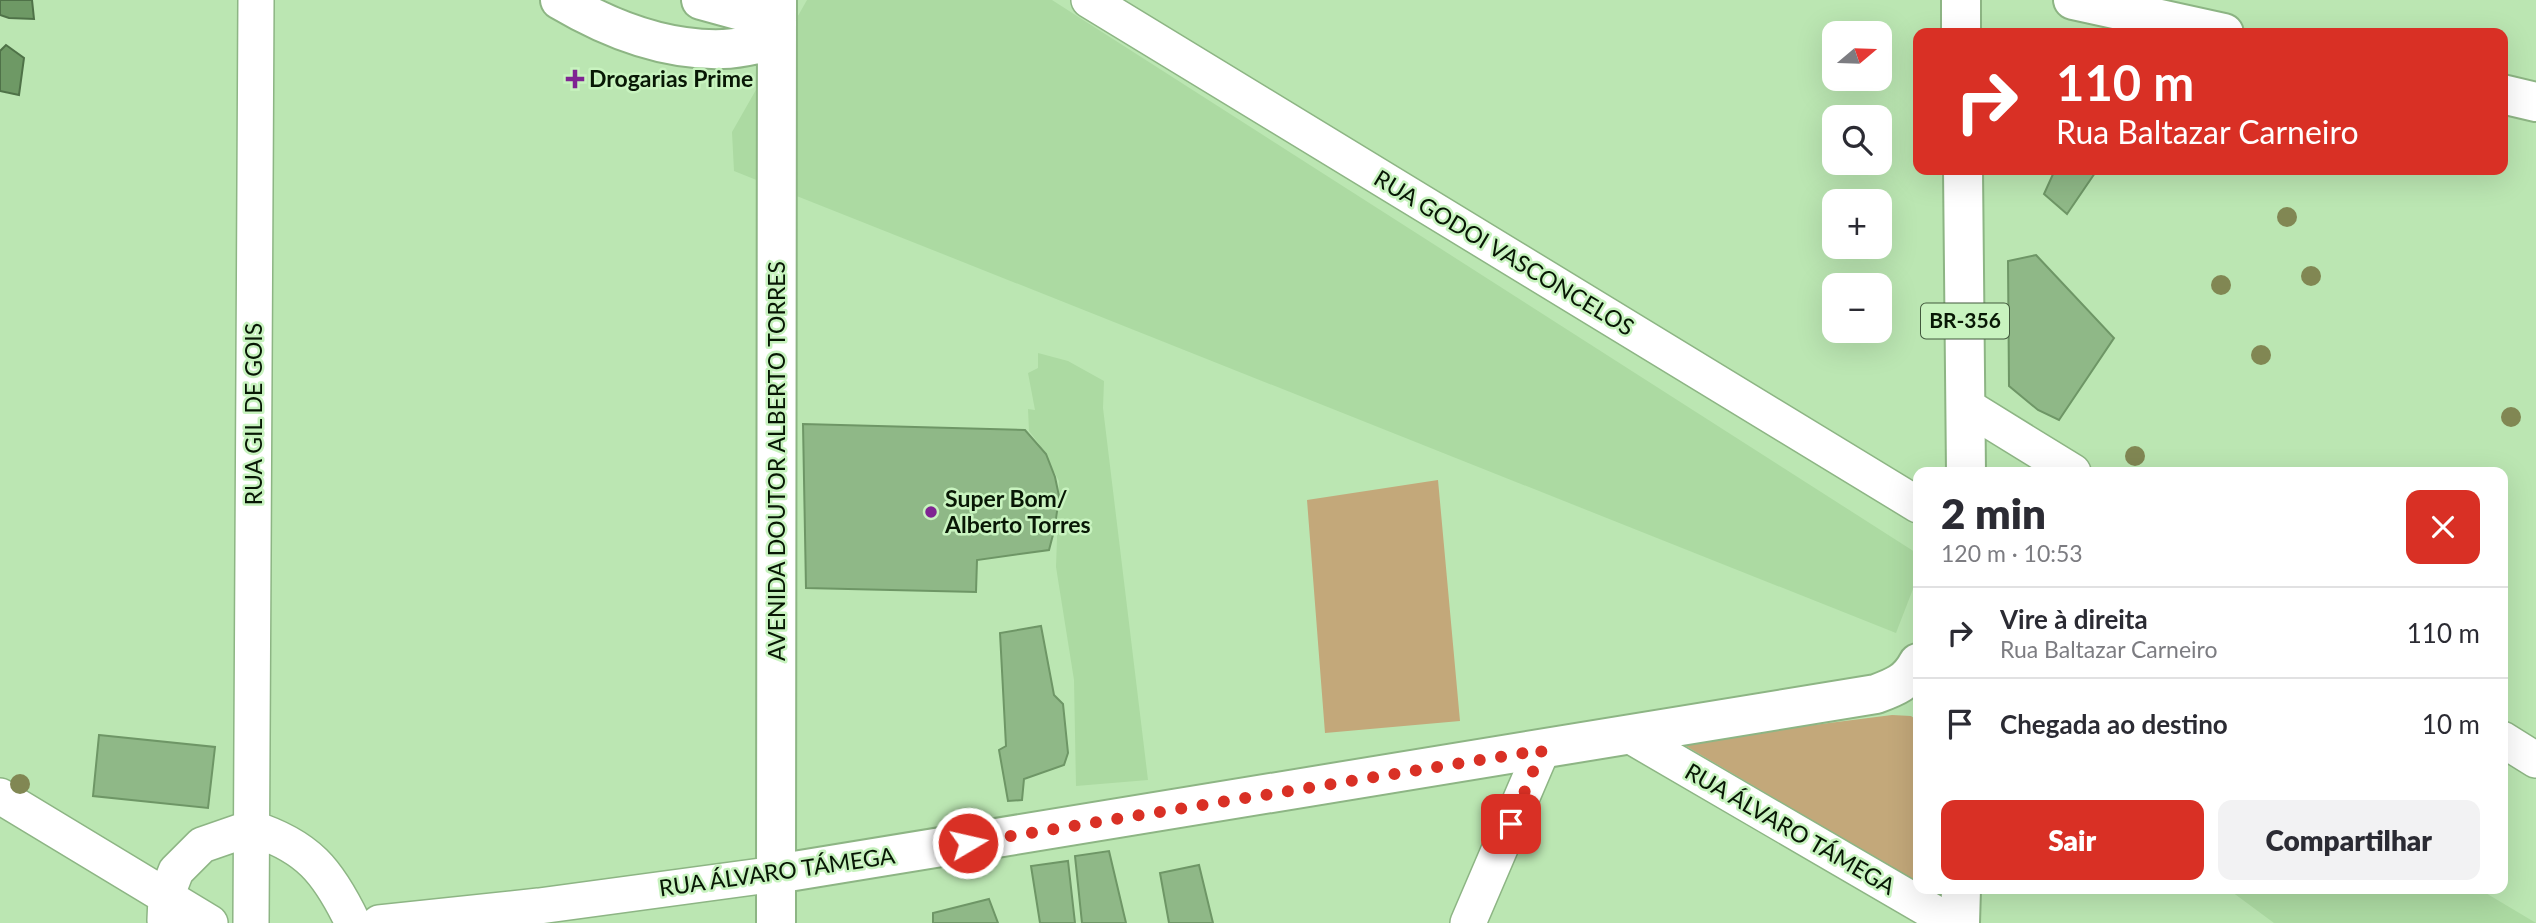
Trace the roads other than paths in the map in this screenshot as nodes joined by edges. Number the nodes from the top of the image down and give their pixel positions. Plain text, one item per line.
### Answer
1 (256, 0) edge
2 (560, 0) edge
3 (701, 0) edge
4 (1089, 0) edge
5 (1961, 0) edge
6 (2073, 0) edge
7 (777, 17) edge
8 (1961, 28) edge
9 (2201, 28) edge
10 (2508, 95) edge
11 (2536, 102) edge
12 (1963, 175) edge
13 (1966, 406) junction
14 (1966, 467) edge
15 (2065, 467) edge
16 (1913, 502) edge
17 (1913, 672) edge
18 (1629, 735) junction
19 (2508, 743) edge
20 (1542, 750) junction
21 (2536, 760) edge
22 (0, 796) edge
23 (251, 828) junction
24 (776, 874) junction
25 (1961, 894) edge
26 (166, 910) edge
27 (210, 923) edge
28 (251, 923) edge
29 (353, 923) edge
30 (379, 923) edge
31 (776, 923) edge
32 (1468, 923) edge
33 (1952, 923) edge
34 (1960, 923) edge

1 - 23 street, RUA GIL DE GOIS
2 - 7 main road
3 - 7 main road
4 - 16 street, RUA GODOI VASCONCELOS
5 - 8 main road
6 - 9 main road
7 - 24 main road, AVENIDA DOUTOR ALBERTO TORRES
10 - 11 main road
12 - 13 main road, BR-356
13 - 14 main road, BR-356
13 - 15 street
17 - 18 main road, RUA ÁLVARO TÁMEGA
18 - 20 main road, RUA ÁLVARO TÁMEGA
18 - 33 street, RUA ÁLVARO TÁMEGA
19 - 21 street
20 - 24 main road, RUA ÁLVARO TÁMEGA
20 - 32 street
22 - 26 street
23 - 26 street
23 - 28 street, RUA GIL DE GOIS
23 - 29 street
24 - 30 street, RUA ÁLVARO TÁMEGA
24 - 31 main road, AVENIDA DOUTOR ALBERTO TORRES
25 - 34 main road
26 - 27 street

